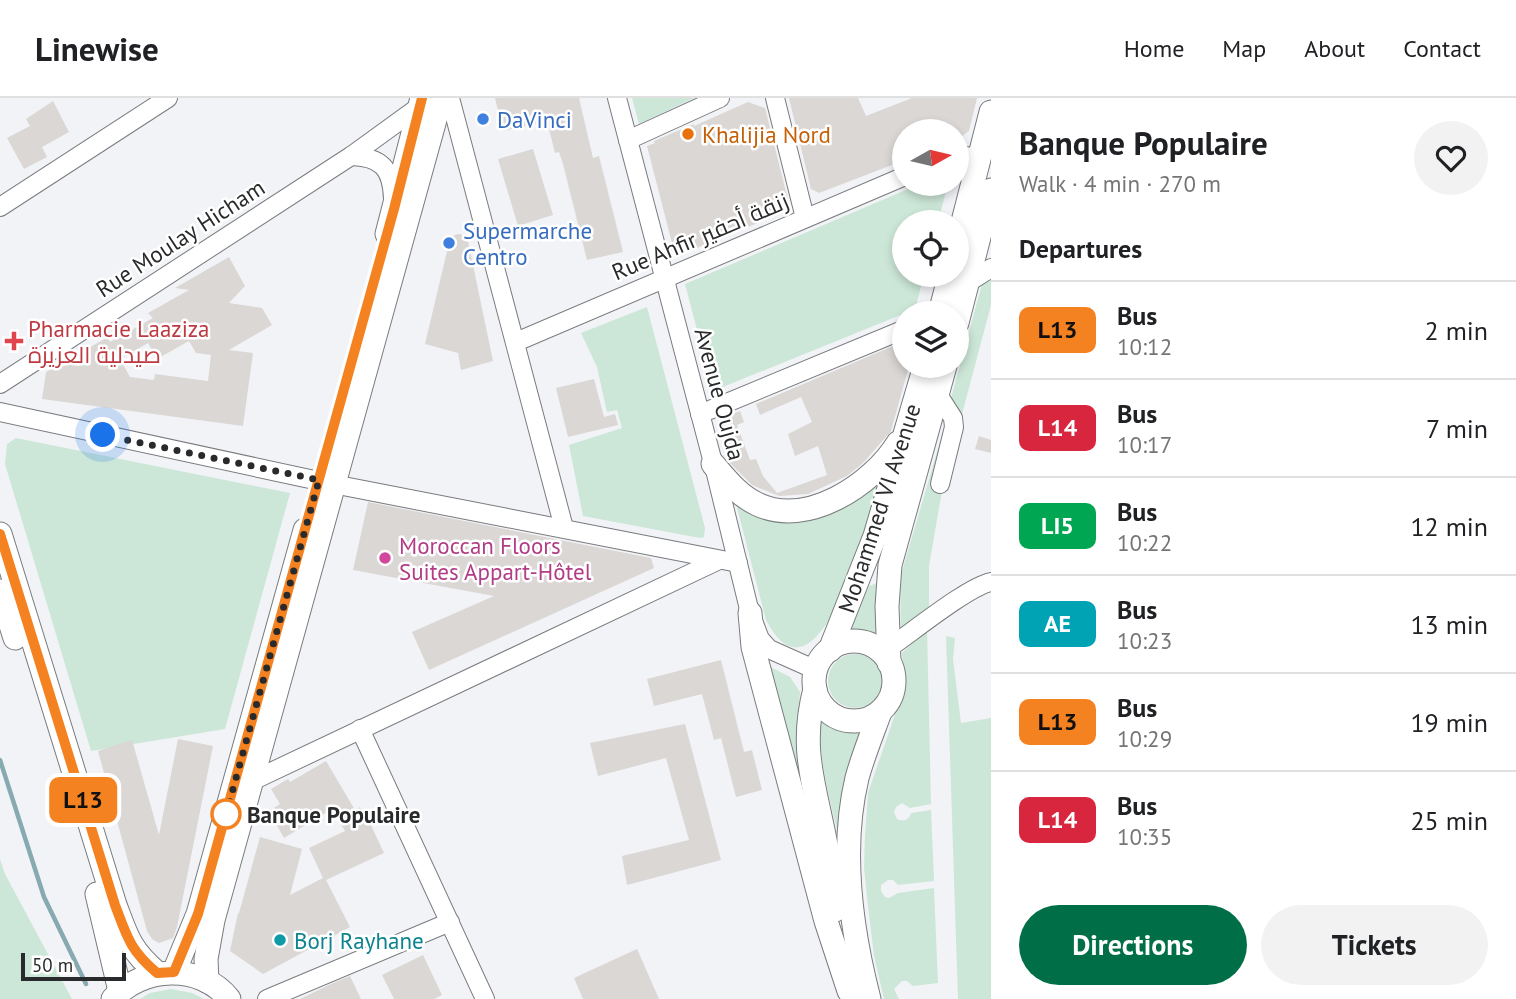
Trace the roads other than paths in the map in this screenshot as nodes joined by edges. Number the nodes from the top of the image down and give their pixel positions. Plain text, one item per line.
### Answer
1 (168, 98) edge
2 (450, 98) edge
3 (617, 98) edge
4 (720, 98) edge
5 (775, 98) edge
6 (428, 101) edge
7 (991, 112) edge
8 (628, 140) junction
9 (970, 153) edge
10 (351, 156) junction
11 (892, 182) edge
12 (991, 190) edge
13 (0, 207) edge
14 (394, 209) junction
15 (806, 218) junction
16 (969, 250) edge
17 (991, 268) edge
18 (969, 275) edge
19 (664, 278) junction
20 (892, 334) edge
21 (516, 342) junction
22 (922, 378) edge
23 (941, 378) edge
24 (0, 384) edge
25 (937, 393) junction
26 (0, 412) edge
27 (700, 414) junction
28 (907, 428) junction
29 (713, 464) junction
30 (326, 482) junction
31 (940, 484) dead end
32 (564, 528) junction
33 (0, 534) edge
34 (719, 560) junction
35 (738, 563) junction
36 (991, 582) edge
37 (0, 591) edge
38 (750, 613) junction
39 (830, 650) junction
40 (889, 655) junction
41 (816, 680) junction
42 (880, 712) junction
43 (360, 729) junction
44 (251, 781) junction
45 (450, 922) junction
46 (165, 973) junction
47 (207, 981) junction
48 (116, 995) edge
49 (856, 997) edge
50 (229, 999) edge
51 (267, 999) edge
52 (485, 999) edge

1 - 13 street
2 - 21 street
3 - 8 street, Avenue Oujda
4 - 8 street
5 - 15 street
6 - 10 street, Rue Moulay Hicham
6 - 14 main road
6 - 30 main road
7 - 9 main road
8 - 19 street, Avenue Oujda
10 - 14 street
10 - 24 street, Rue Moulay Hicham
11 - 15 street, Rue Ahfir زنقة أحفير
12 - 16 main road
14 - 30 main road
15 - 19 street, Rue Ahfir زنقة أحفير
17 - 18 street
19 - 21 street, Rue Ahfir زنقة أحفير
19 - 27 street, Avenue Oujda
20 - 27 street
21 - 32 street
22 - 28 main road, Mohammed VI Avenue
23 - 25 main road, Mohammed VI Avenue
25 - 31 street
25 - 40 main road, Mohammed VI Avenue
26 - 30 street
27 - 29 street, Avenue Oujda
28 - 29 main road
28 - 39 main road, Mohammed VI Avenue
29 - 35 street, Avenue Oujda
30 - 32 street
30 - 44 main road
30 - 46 main road
32 - 34 street
33 - 46 main road
34 - 35 street
34 - 43 street
35 - 38 street, Avenue Oujda
36 - 40 street
37 - 48 main road
38 - 41 street, Avenue Oujda
38 - 49 main road
39 - 40 main road
39 - 41 main road
40 - 42 main road
41 - 42 main road
41 - 49 main road
42 - 49 main road
43 - 44 street
43 - 45 street
44 - 47 main road
45 - 51 street
45 - 52 street
46 - 47 main road
46 - 48 main road
47 - 50 main road

